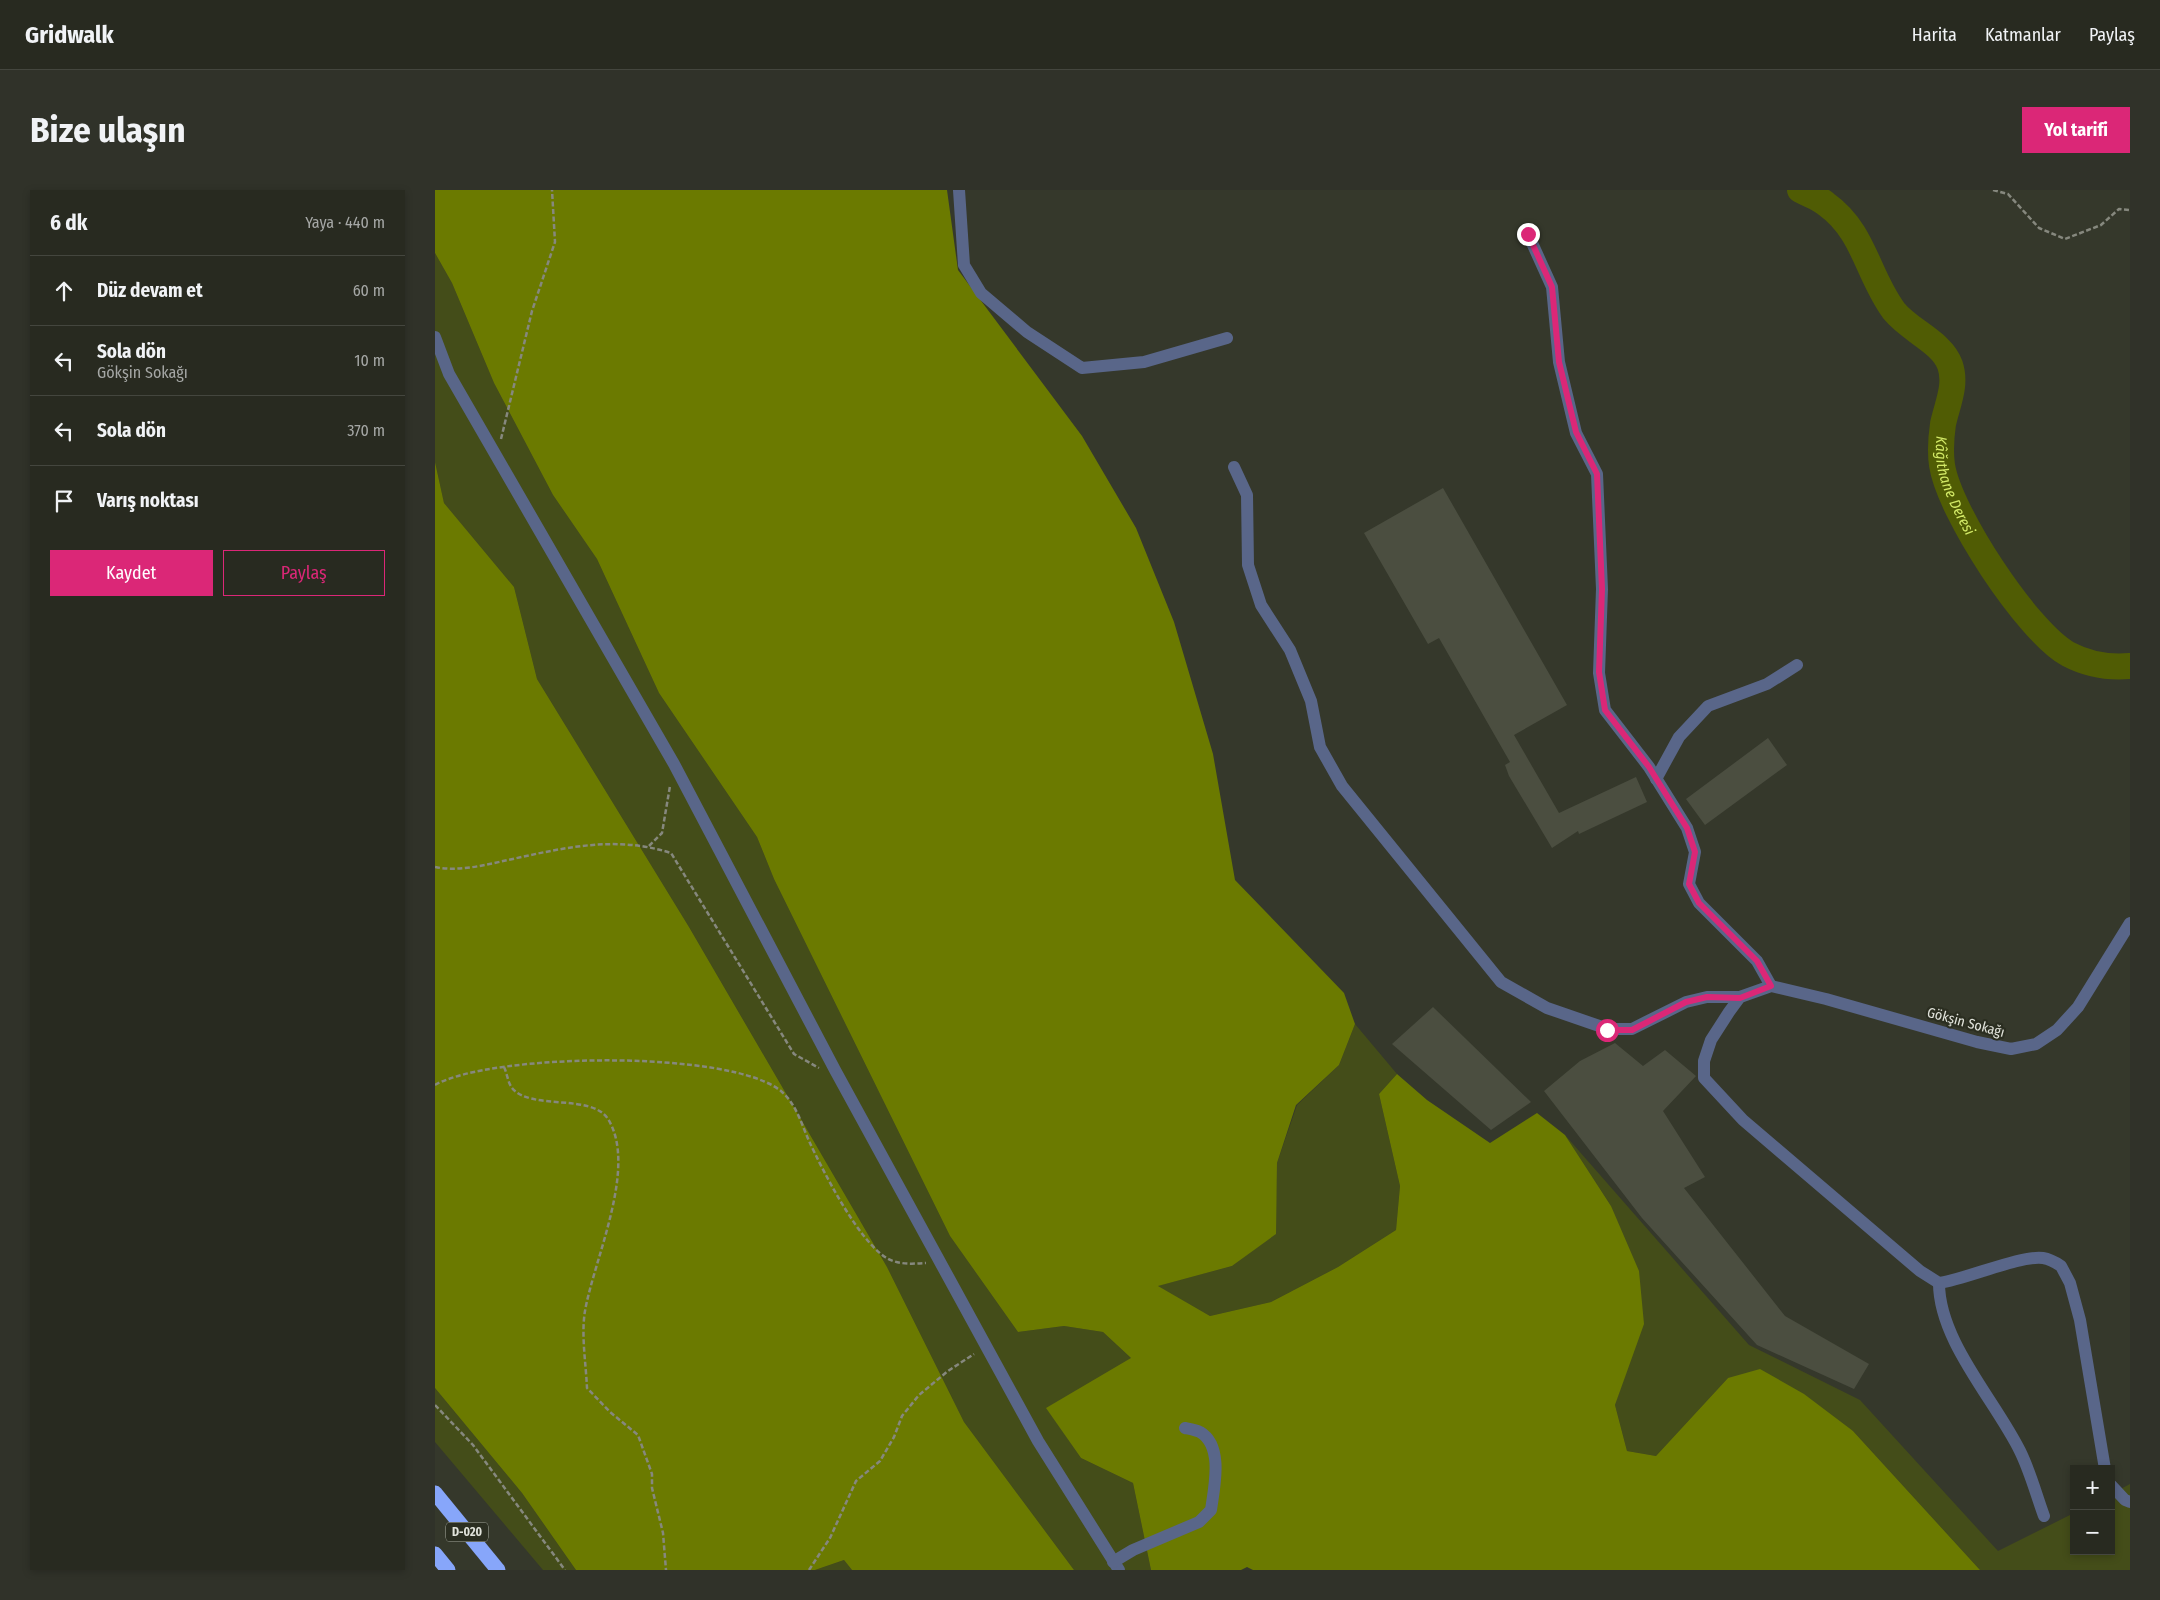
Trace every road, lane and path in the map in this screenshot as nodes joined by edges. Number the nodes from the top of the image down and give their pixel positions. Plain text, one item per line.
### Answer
1 (552, 190) edge
2 (959, 190) edge
3 (1993, 190) edge
4 (2130, 210) edge
5 (1528, 234) dead end
6 (435, 337) edge
7 (1227, 338) dead end
8 (497, 457) junction
9 (1234, 467) dead end
10 (1797, 665) dead end
11 (674, 764) junction
12 (1656, 779) junction
13 (649, 846) junction
14 (435, 867) edge
15 (2130, 924) edge
16 (1771, 986) junction
17 (1740, 998) junction
18 (504, 1067) junction
19 (840, 1080) junction
20 (435, 1085) edge
21 (940, 1262) junction
22 (1939, 1283) junction
23 (986, 1346) junction
24 (435, 1405) edge
25 (1185, 1428) dead end
26 (2104, 1465) edge
27 (2115, 1489) edge
28 (435, 1493) edge
29 (2130, 1502) edge
30 (2044, 1516) dead end
31 (435, 1554) edge
32 (1116, 1566) edge
33 (448, 1570) edge
34 (498, 1570) edge
35 (565, 1570) edge
36 (666, 1570) edge
37 (809, 1570) edge

1 - 8 path
2 - 7 street
3 - 4 path
5 - 12 street
6 - 8 street
8 - 11 street
9 - 17 street
10 - 12 street
11 - 13 path
11 - 19 street
12 - 16 street
13 - 14 path
13 - 19 path
15 - 16 street, Gökşin Sokağı
16 - 17 street
17 - 22 street
18 - 20 path
18 - 21 path
18 - 36 path
19 - 21 street
21 - 23 street
22 - 26 street
22 - 30 street
23 - 32 street
23 - 37 path
24 - 35 path
25 - 32 street
27 - 29 street
28 - 34 highway, D-020
31 - 33 highway, D-020

